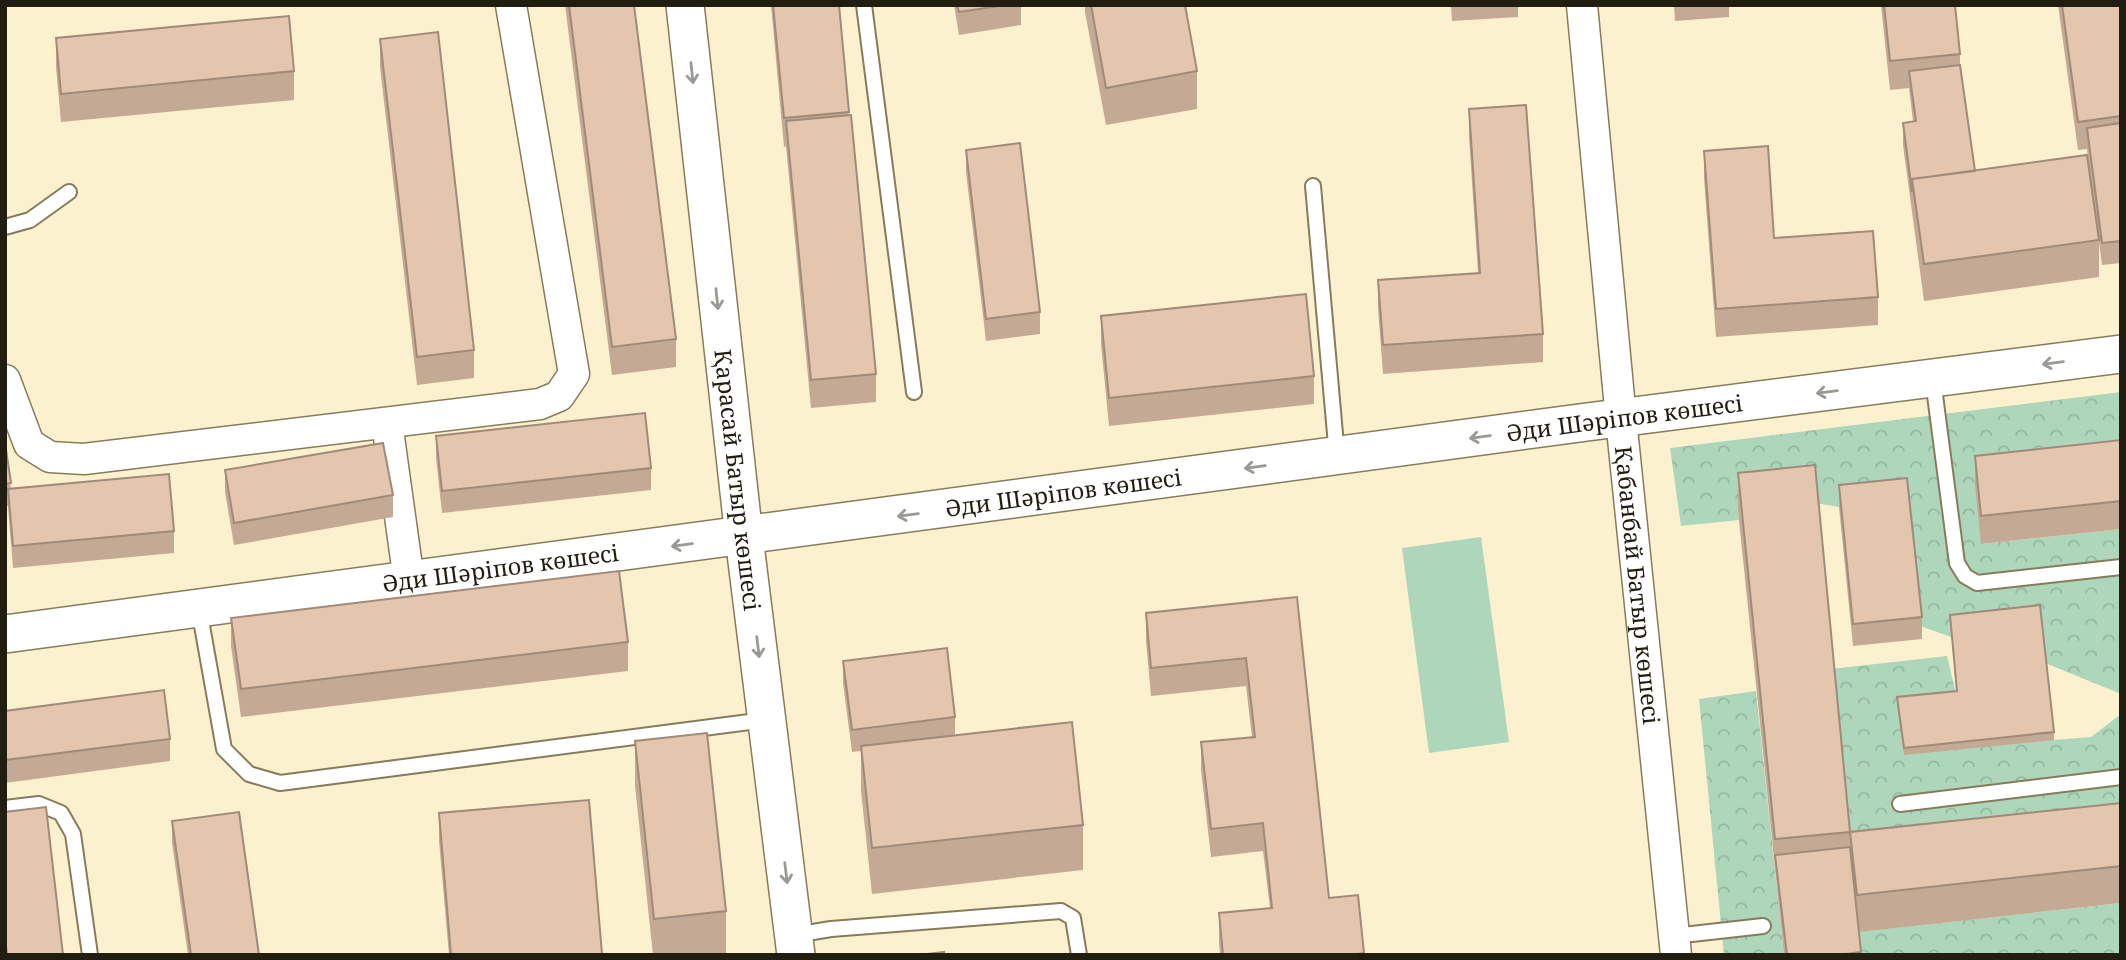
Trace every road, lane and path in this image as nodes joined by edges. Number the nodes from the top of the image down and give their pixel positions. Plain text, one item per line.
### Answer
1 (511, 5) edge
2 (685, 5) edge
3 (864, 5) edge
4 (1582, 5) edge
5 (1313, 186) dead end
6 (69, 192) dead end
7 (5, 227) edge
8 (2121, 354) edge
9 (1933, 379) junction
10 (5, 380) edge
11 (914, 393) dead end
12 (1621, 419) junction
13 (387, 422) junction
14 (1337, 456) junction
15 (744, 537) junction
16 (2121, 568) edge
17 (409, 581) junction
18 (199, 608) junction
19 (5, 634) edge
20 (767, 720) junction
21 (2121, 777) edge
22 (1900, 804) dead end
23 (5, 808) edge
24 (1763, 926) dead end
25 (794, 945) edge
26 (1675, 945) edge
27 (90, 955) edge
28 (1079, 955) edge

1 - 13 street
2 -> 15 street, Қарасай Батыр көшесі
3 - 11 lane
4 - 12 street, Қабанбай Батыр көшесі
5 - 14 lane
6 - 7 lane
8 -> 9 street, Әди Шәріпов көшесі
9 -> 12 street, Әди Шәріпов көшесі
9 - 16 lane
10 - 13 street
12 -> 14 street, Әди Шәріпов көшесі
12 - 26 street, Қабанбай Батыр көшесі
13 - 17 street
14 -> 15 street, Әди Шәріпов көшесі
15 -> 17 street, Әди Шәріпов көшесі
15 -> 20 street, Қарасай Батыр көшесі
17 - 18 street, Әди Шәріпов көшесі
18 - 19 street, Әди Шәріпов көшесі
18 - 20 lane
20 -> 25 street, Қарасай Батыр көшесі
21 - 22 lane
23 - 27 lane
24 - 26 lane
25 - 28 lane

